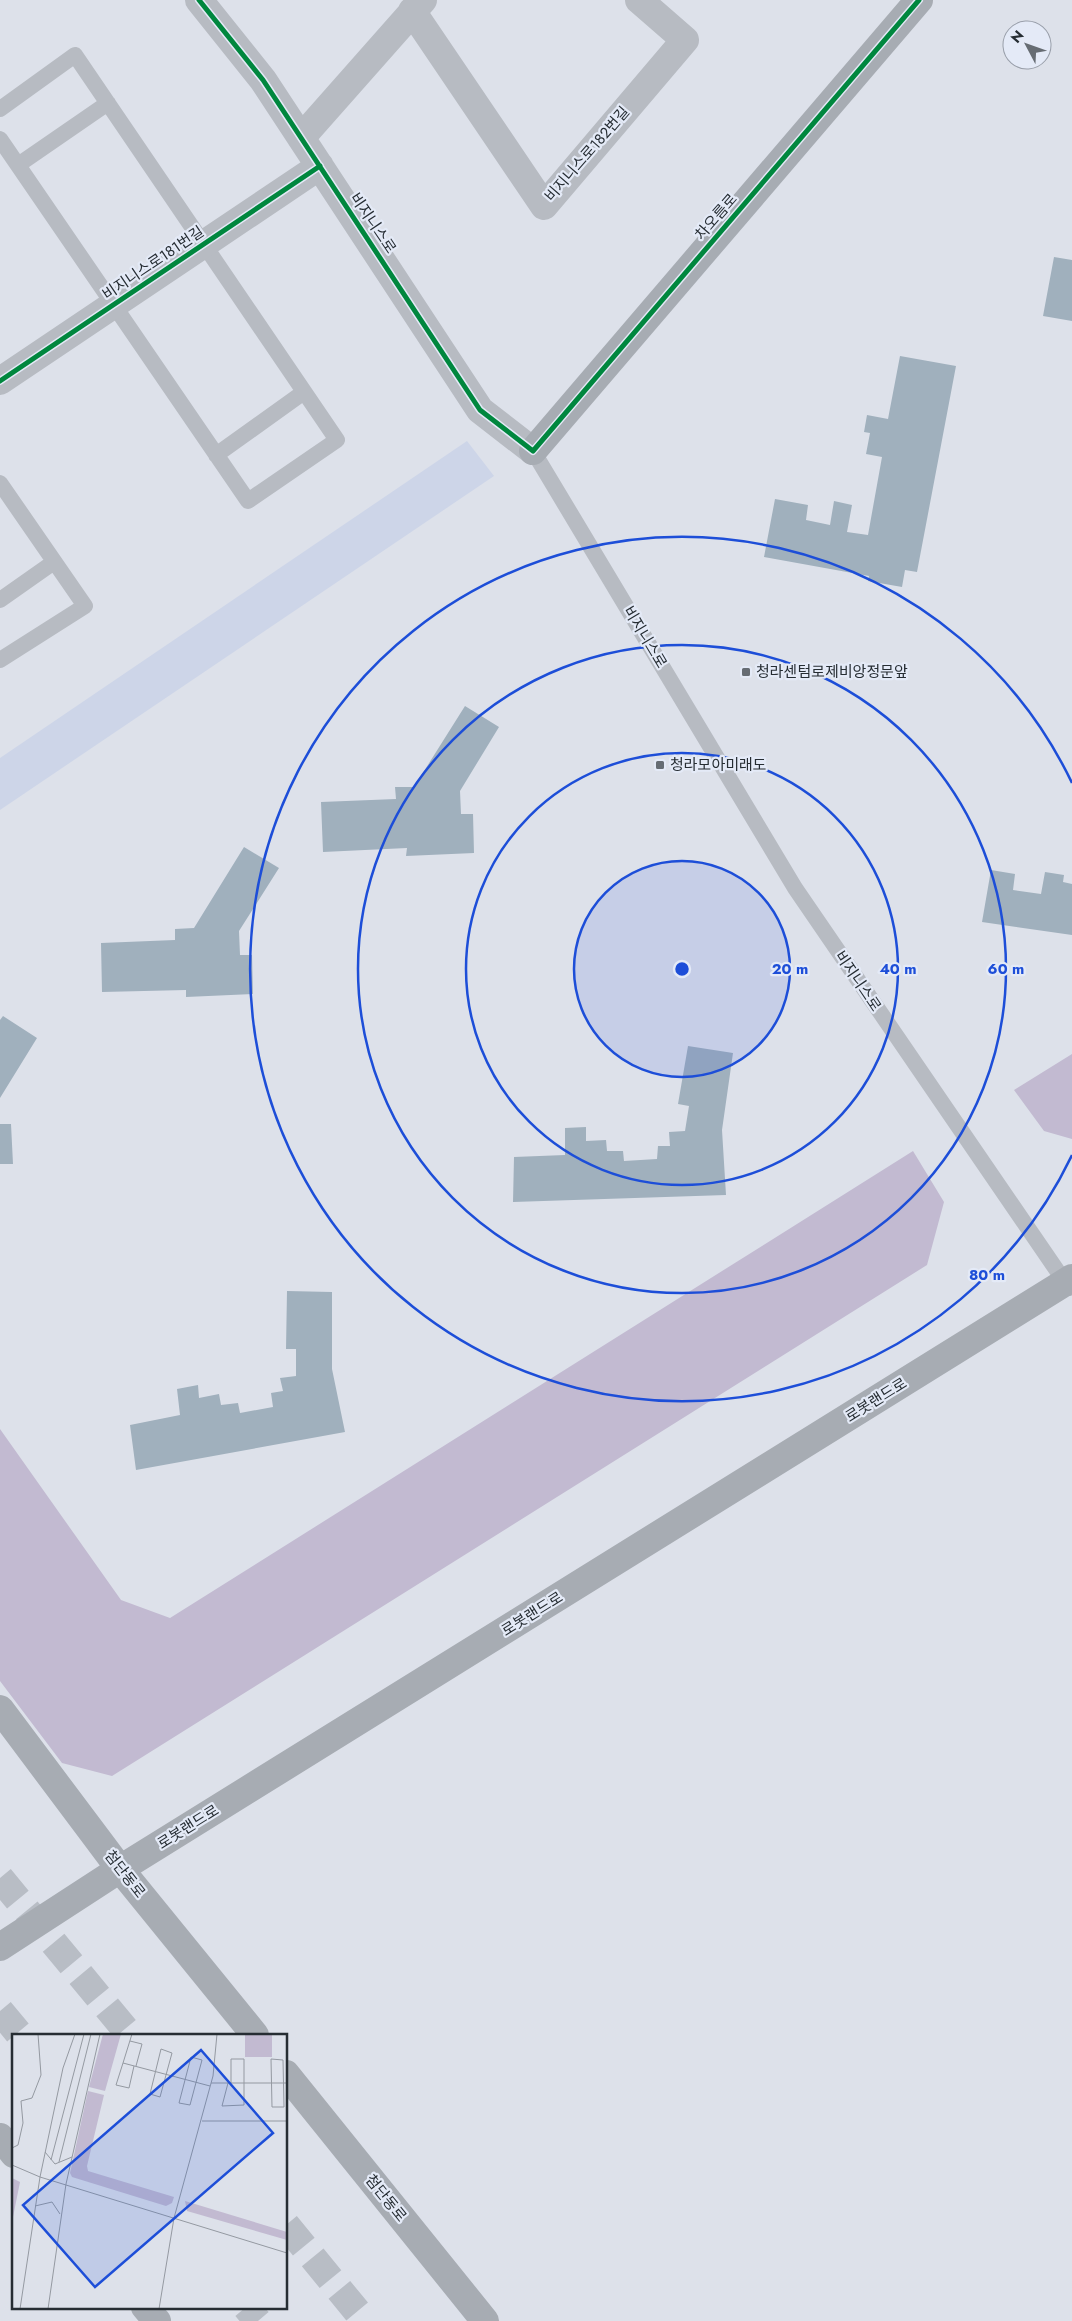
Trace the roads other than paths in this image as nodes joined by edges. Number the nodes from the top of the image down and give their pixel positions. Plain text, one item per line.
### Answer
1 (199, 0) edge
2 (640, 0) edge
3 (919, 0) edge
4 (418, 6) edge
5 (108, 103) junction
6 (0, 108) edge
7 (301, 138) junction
8 (0, 139) edge
9 (18, 165) junction
10 (320, 166) junction
11 (203, 244) junction
12 (113, 305) junction
13 (0, 381) edge
14 (304, 392) junction
15 (533, 451) junction
16 (216, 454) junction
17 (0, 483) edge
18 (54, 562) junction
19 (0, 600) edge
20 (0, 660) edge
21 (1070, 1284) edge
22 (0, 1709) edge
23 (120, 1869) junction
24 (0, 1946) edge
25 (253, 2034) edge
26 (288, 2078) edge
27 (299, 2101) edge
28 (0, 2137) edge
29 (12, 2152) edge
30 (146, 2308) edge
31 (157, 2321) edge
32 (485, 2321) edge

1 - 7 street, 비지니스로
2 - 4 street, 비지니스로182번길
3 - 15 main road, 차오름로
4 - 7 street, 비지니스로182번길
5 - 6 lane, 비지니스로181번길
5 - 9 lane
5 - 11 lane, 비지니스로181번길
7 - 10 street, 비지니스로
8 - 9 lane, 비지니스로181번길
9 - 12 lane, 비지니스로181번길
10 - 11 street, 비지니스로181번길
10 - 15 street, 비지니스로
11 - 12 street, 비지니스로181번길
11 - 14 lane, 비지니스로181번길
12 - 13 street, 비지니스로181번길
12 - 16 lane, 비지니스로181번길
14 - 16 lane
14 - 16 lane, 비지니스로181번길
15 - 21 lane, 비지니스로
17 - 18 lane
18 - 19 lane
18 - 20 lane
21 - 23 main road, 로봇랜드로
22 - 23 main road, 첨단동로
23 - 24 main road, 로봇랜드로
23 - 25 main road, 첨단동로
26 - 27 main road, 첨단동로
27 - 32 main road, 첨단동로
28 - 29 main road
30 - 31 main road

